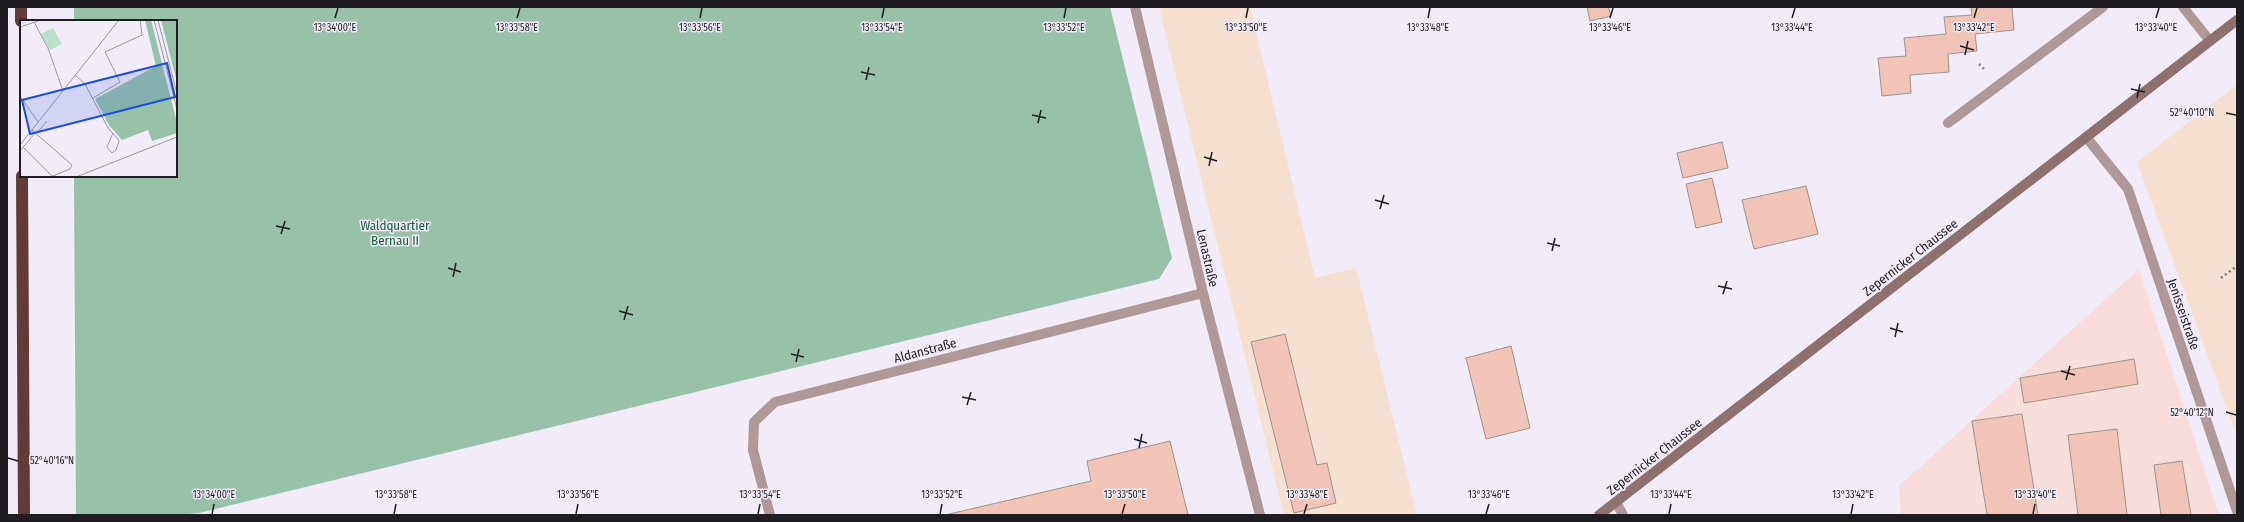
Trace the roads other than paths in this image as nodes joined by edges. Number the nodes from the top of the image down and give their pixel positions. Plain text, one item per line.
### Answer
1 (21, 7) edge
2 (1135, 7) edge
3 (2103, 7) edge
4 (2184, 7) edge
5 (21, 20) edge
6 (2237, 20) edge
7 (2210, 41) junction
8 (1948, 123) dead end
9 (2086, 137) junction
10 (22, 177) edge
11 (1203, 292) junction
12 (1616, 502) junction
13 (2237, 509) edge
14 (24, 515) edge
15 (770, 515) edge
16 (1260, 515) edge
17 (1599, 515) edge
18 (1623, 515) edge

1 - 5 highway
2 - 11 street, Lenastraße
3 - 8 street
4 - 7 street
6 - 7 main road, Zepernicker Chaussee
7 - 9 main road, Zepernicker Chaussee
9 - 12 main road, Zepernicker Chaussee
9 - 13 street, Jenisseistraße
10 - 14 highway
11 - 15 street, Aldanstraße
11 - 16 street, Lenastraße
12 - 17 main road, Zepernicker Chaussee
12 - 18 street

